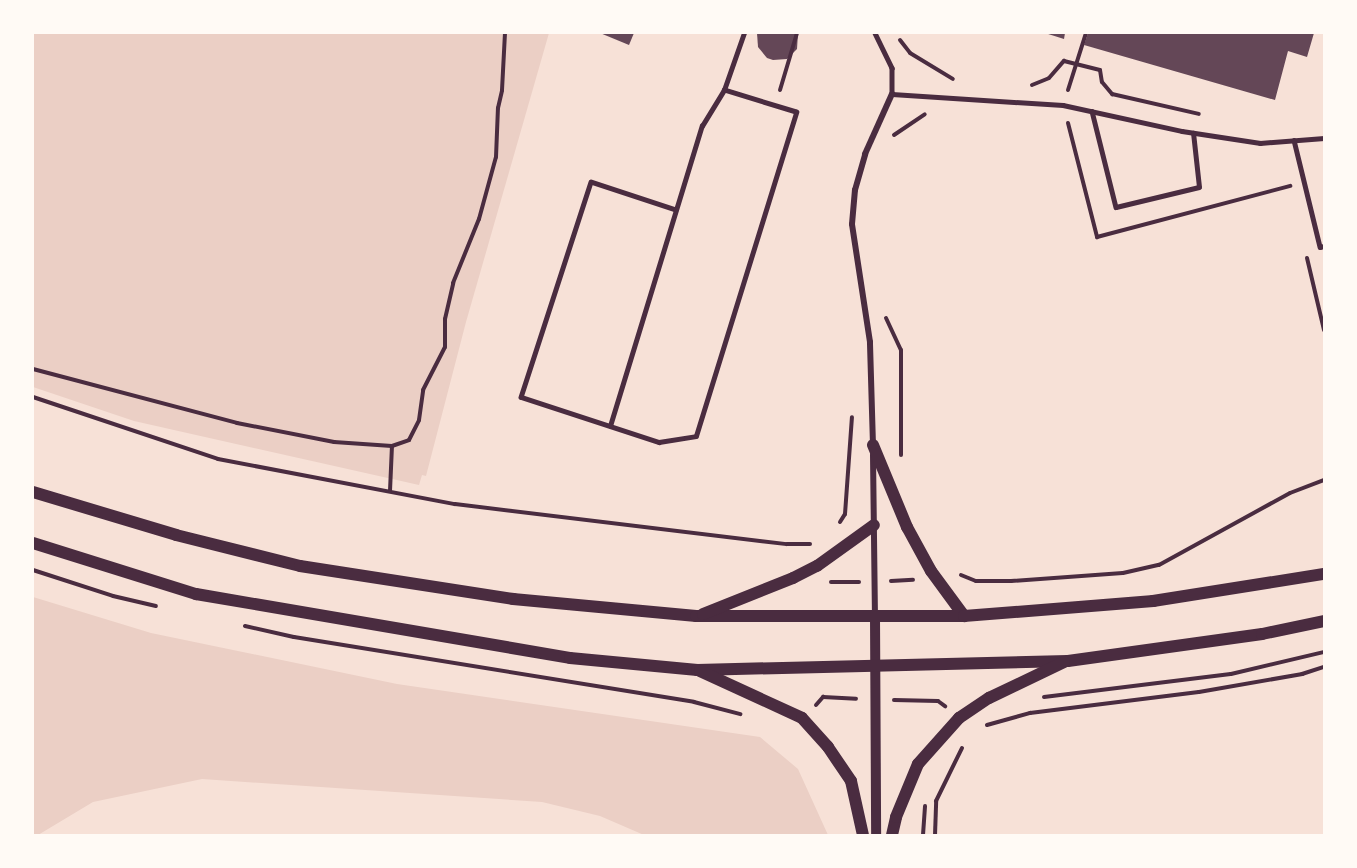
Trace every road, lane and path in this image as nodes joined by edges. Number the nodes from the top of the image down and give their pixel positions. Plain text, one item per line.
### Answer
1 (505, 33) edge
2 (744, 33) edge
3 (797, 33) edge
4 (875, 33) edge
5 (894, 33) edge
6 (1086, 33) edge
7 (1076, 64) junction
8 (957, 81) dead end
9 (1028, 86) dead end
10 (724, 90) junction
11 (892, 94) junction
12 (1064, 105) junction
13 (775, 106) junction
14 (1092, 111) junction
15 (936, 114) dead end
16 (1203, 115) dead end
17 (1058, 122) dead end
18 (1096, 129) junction
19 (1193, 133) junction
20 (889, 138) dead end
21 (1324, 138) edge
22 (1294, 140) junction
23 (676, 210) junction
24 (1324, 246) edge
25 (884, 314) dead end
26 (33, 369) edge
27 (33, 397) edge
28 (610, 426) junction
29 (873, 445) junction
30 (392, 446) junction
31 (901, 459) dead end
32 (1324, 480) edge
33 (390, 491) junction
34 (33, 492) edge
35 (874, 525) junction
36 (33, 543) edge
37 (808, 545) dead end
38 (954, 569) dead end
39 (1324, 574) edge
40 (696, 616) junction
41 (875, 616) junction
42 (964, 616) junction
43 (1324, 621) edge
44 (1324, 652) edge
45 (1068, 661) junction
46 (875, 666) junction
47 (823, 667) junction
48 (1324, 667) edge
49 (697, 670) junction
50 (1042, 697) dead end
51 (823, 698) dead end
52 (987, 718) dead end
53 (967, 739) dead end
54 (925, 800) dead end
55 (862, 835) edge
56 (876, 835) edge
57 (892, 835) edge
58 (923, 835) edge
59 (935, 835) edge

1 - 30 path
2 - 10 lane
3 - 13 path
4 - 11 lane
5 - 8 path
6 - 7 path
7 - 9 path
7 - 12 path
7 - 16 path
10 - 13 lane
10 - 23 lane
11 - 12 lane
11 - 29 street
12 - 14 lane
13 - 28 lane
14 - 18 lane
14 - 19 lane
15 - 20 path
17 - 18 path
18 - 19 lane
19 - 22 lane
21 - 22 lane
22 - 24 lane
23 - 28 lane
23 - 28 lane
25 - 31 path
26 - 30 path
27 - 33 path
29 - 35 street
29 - 42 main road
30 - 33 path
32 - 38 path
33 - 37 path
34 - 40 main road
35 - 40 main road
35 - 41 street
36 - 49 main road
39 - 42 main road
40 - 41 main road
41 - 42 main road
41 - 46 street
43 - 45 main road
44 - 50 path
45 - 46 main road
45 - 57 main road
46 - 47 main road
46 - 56 street
47 - 49 main road
47 - 51 path
48 - 52 path
49 - 55 main road
53 - 59 path
54 - 58 path

